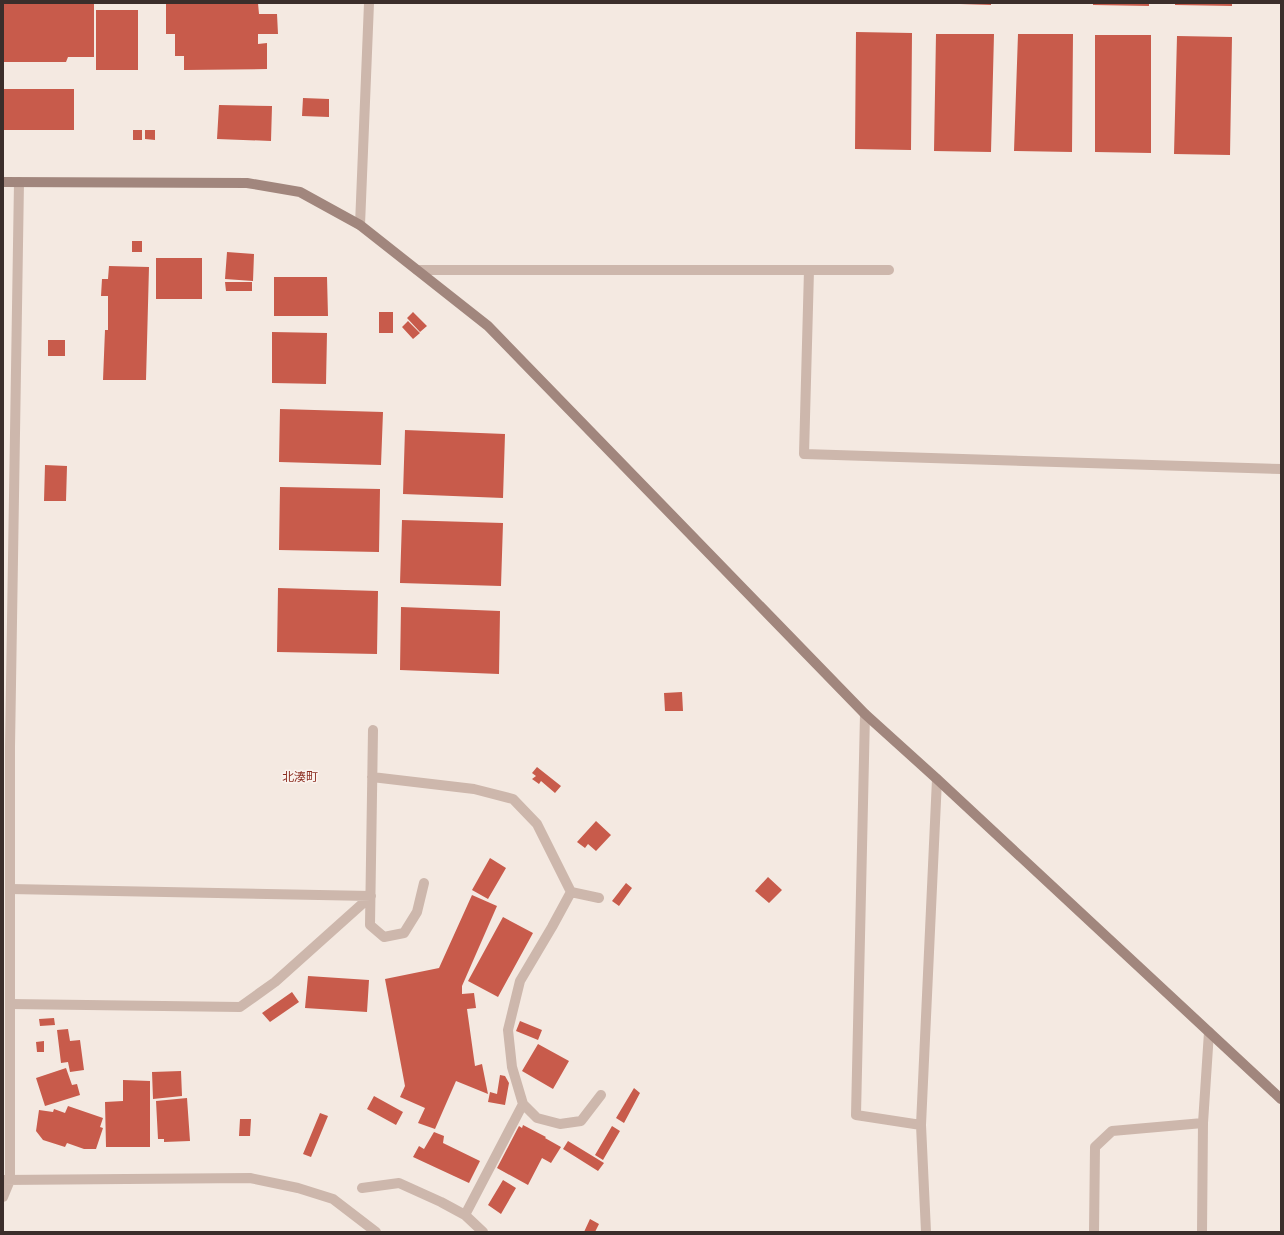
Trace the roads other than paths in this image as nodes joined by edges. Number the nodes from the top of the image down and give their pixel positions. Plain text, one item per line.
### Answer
1 (369, 3) edge
2 (3, 182) edge
3 (19, 182) junction
4 (360, 225) junction
5 (417, 270) junction
6 (810, 270) junction
7 (889, 270) dead end
8 (1281, 469) edge
9 (866, 714) junction
10 (373, 730) dead end
11 (6, 747) edge
12 (372, 777) junction
13 (937, 778) junction
14 (424, 883) dead end
15 (10, 889) junction
16 (571, 892) junction
17 (371, 896) junction
18 (599, 898) dead end
19 (10, 1004) junction
20 (1209, 1032) junction
21 (601, 1095) dead end
22 (1281, 1098) edge
23 (523, 1104) junction
24 (1203, 1123) junction
25 (921, 1125) junction
26 (6, 1180) edge
27 (362, 1188) dead end
28 (3, 1197) edge
29 (465, 1216) junction
30 (376, 1232) edge
31 (483, 1232) edge
32 (926, 1232) edge
33 (1094, 1232) edge
34 (1202, 1232) edge

1 - 4 street
2 - 3 street
3 - 4 street
3 - 11 street
4 - 5 street
5 - 6 street
5 - 9 street
6 - 7 street
6 - 8 street
9 - 13 street
9 - 25 street
10 - 12 street
11 - 15 street
12 - 16 street
12 - 17 street
13 - 20 street
13 - 25 street
14 - 17 street
15 - 17 street
15 - 19 street
16 - 18 street
16 - 23 street
17 - 19 street
19 - 26 street
20 - 22 street
20 - 24 street
21 - 23 street
23 - 29 street
24 - 33 street
24 - 34 street
25 - 32 street
26 - 28 street
26 - 30 street
27 - 29 street
29 - 31 street

